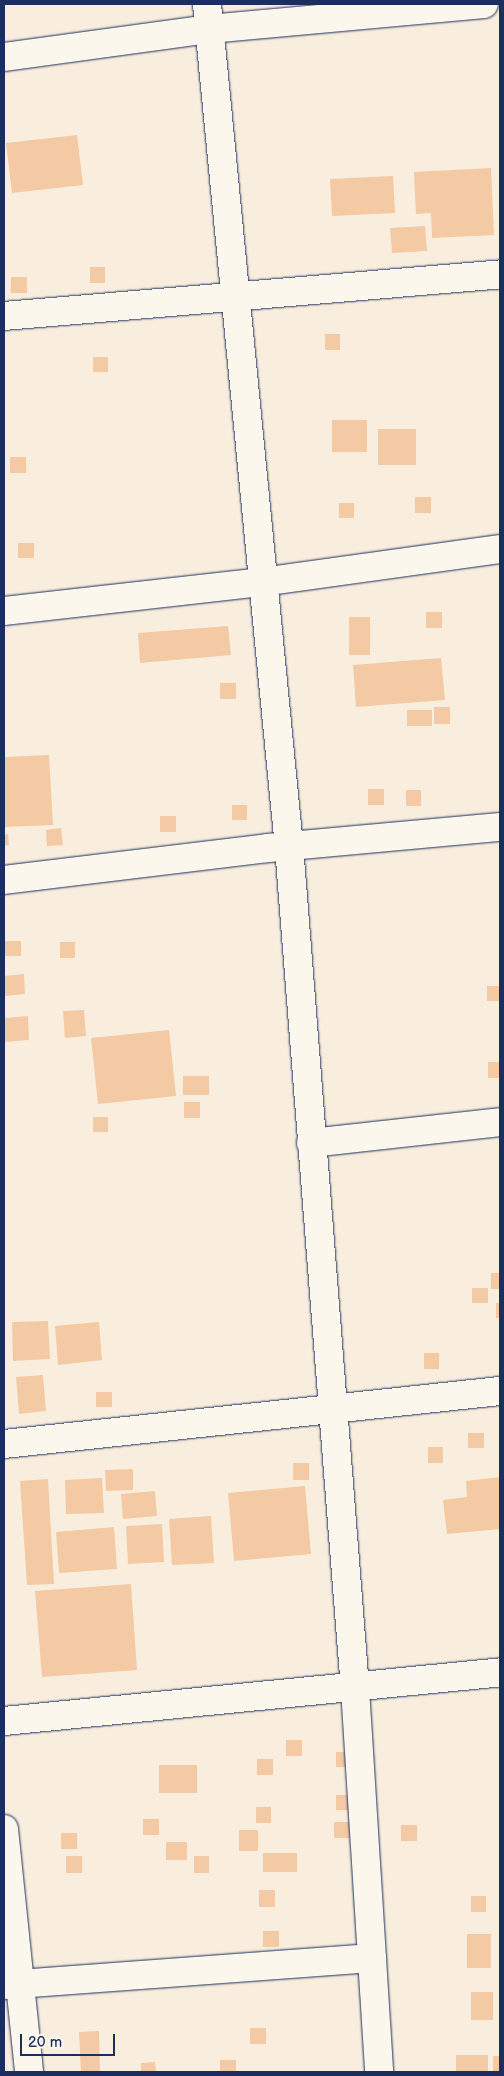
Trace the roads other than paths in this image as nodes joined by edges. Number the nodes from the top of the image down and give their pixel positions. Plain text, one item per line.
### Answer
1 (484, 4) edge
2 (208, 16) edge
3 (4, 56) edge
4 (500, 274) edge
5 (235, 299) junction
6 (4, 316) edge
7 (500, 549) edge
8 (262, 582) junction
9 (4, 612) edge
10 (500, 827) edge
11 (289, 846) junction
12 (4, 880) edge
13 (500, 1122) edge
14 (311, 1143) junction
15 (500, 1391) edge
16 (332, 1410) junction
17 (4, 1444) edge
18 (500, 1672) edge
19 (355, 1688) junction
20 (4, 1721) edge
21 (4, 1829) edge
22 (372, 1958) junction
23 (12, 1984) edge
24 (29, 2072) edge
25 (380, 2072) edge

1 - 2 street
2 - 3 street
2 - 5 street
4 - 5 street
5 - 6 street
5 - 8 street
7 - 8 street
8 - 9 street
8 - 11 street
10 - 11 street
11 - 12 street
11 - 14 street
13 - 14 street
14 - 16 street
15 - 16 street
16 - 17 street
16 - 19 street
18 - 19 street
19 - 20 street
19 - 22 street
21 - 23 street
22 - 23 street
22 - 25 street
23 - 24 street

